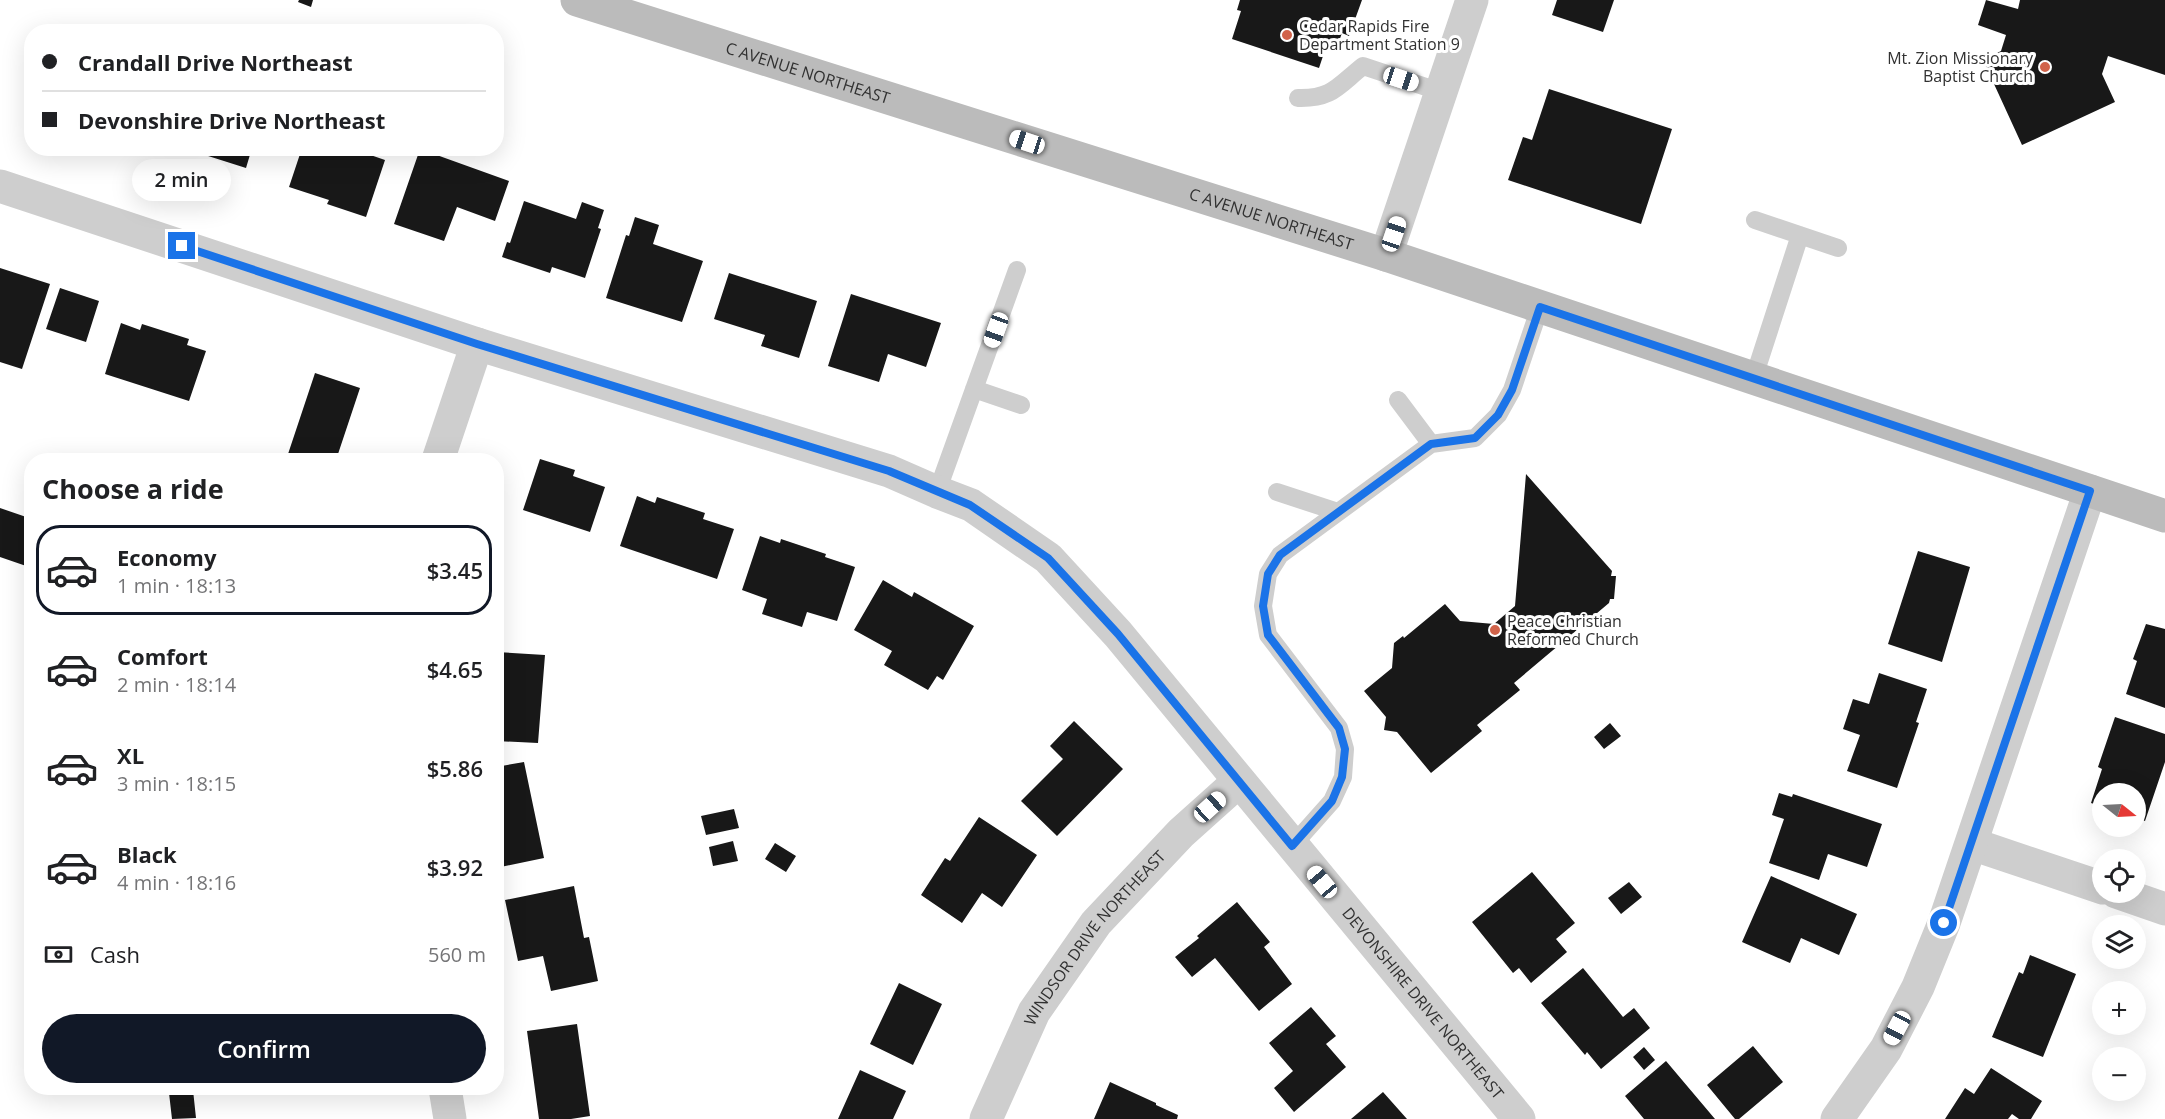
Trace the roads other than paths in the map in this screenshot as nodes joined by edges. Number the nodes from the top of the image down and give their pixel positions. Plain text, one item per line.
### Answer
1 (577, 0) edge
2 (1472, 0) edge
3 (1441, 92) junction
4 (1298, 98) dead end
5 (0, 186) edge
6 (1755, 220) dead end
7 (1800, 235) junction
8 (1838, 248) dead end
9 (1386, 255) junction
10 (1017, 270) dead end
11 (1540, 307) junction
12 (477, 344) junction
13 (1754, 377) junction
14 (974, 389) junction
15 (1398, 400) dead end
16 (1021, 405) dead end
17 (1431, 444) junction
18 (440, 453) edge
19 (2090, 491) junction
20 (937, 492) junction
21 (1277, 492) dead end
22 (1338, 512) junction
23 (2165, 516) edge
24 (1239, 782) junction
25 (1972, 844) junction
26 (1292, 846) junction
27 (2092, 884) edge
28 (2146, 902) edge
29 (2165, 909) edge
30 (446, 1095) edge
31 (450, 1119) edge
32 (986, 1119) edge
33 (1519, 1119) edge
34 (1837, 1119) edge

1 - 9 street, C AVENUE NORTHEAST
2 - 3 street
3 - 4 lane
3 - 9 street
5 - 12 street, DEVONSHIRE DRIVE NORTHEAST
6 - 7 lane
7 - 8 lane
7 - 13 lane
9 - 11 street, C AVENUE NORTHEAST
10 - 14 lane
11 - 13 street, C AVENUE NORTHEAST
11 - 17 lane
12 - 18 street
12 - 20 street, DEVONSHIRE DRIVE NORTHEAST
13 - 19 street, C AVENUE NORTHEAST
14 - 16 lane
14 - 20 lane
15 - 17 lane
17 - 22 lane
19 - 23 street, C AVENUE NORTHEAST
19 - 25 street
20 - 24 street, DEVONSHIRE DRIVE NORTHEAST
21 - 22 lane
22 - 26 lane
24 - 26 street, DEVONSHIRE DRIVE NORTHEAST
24 - 32 street, WINDSOR DRIVE NORTHEAST
25 - 27 street
25 - 34 street
26 - 33 street, DEVONSHIRE DRIVE NORTHEAST
28 - 29 street
30 - 31 street

